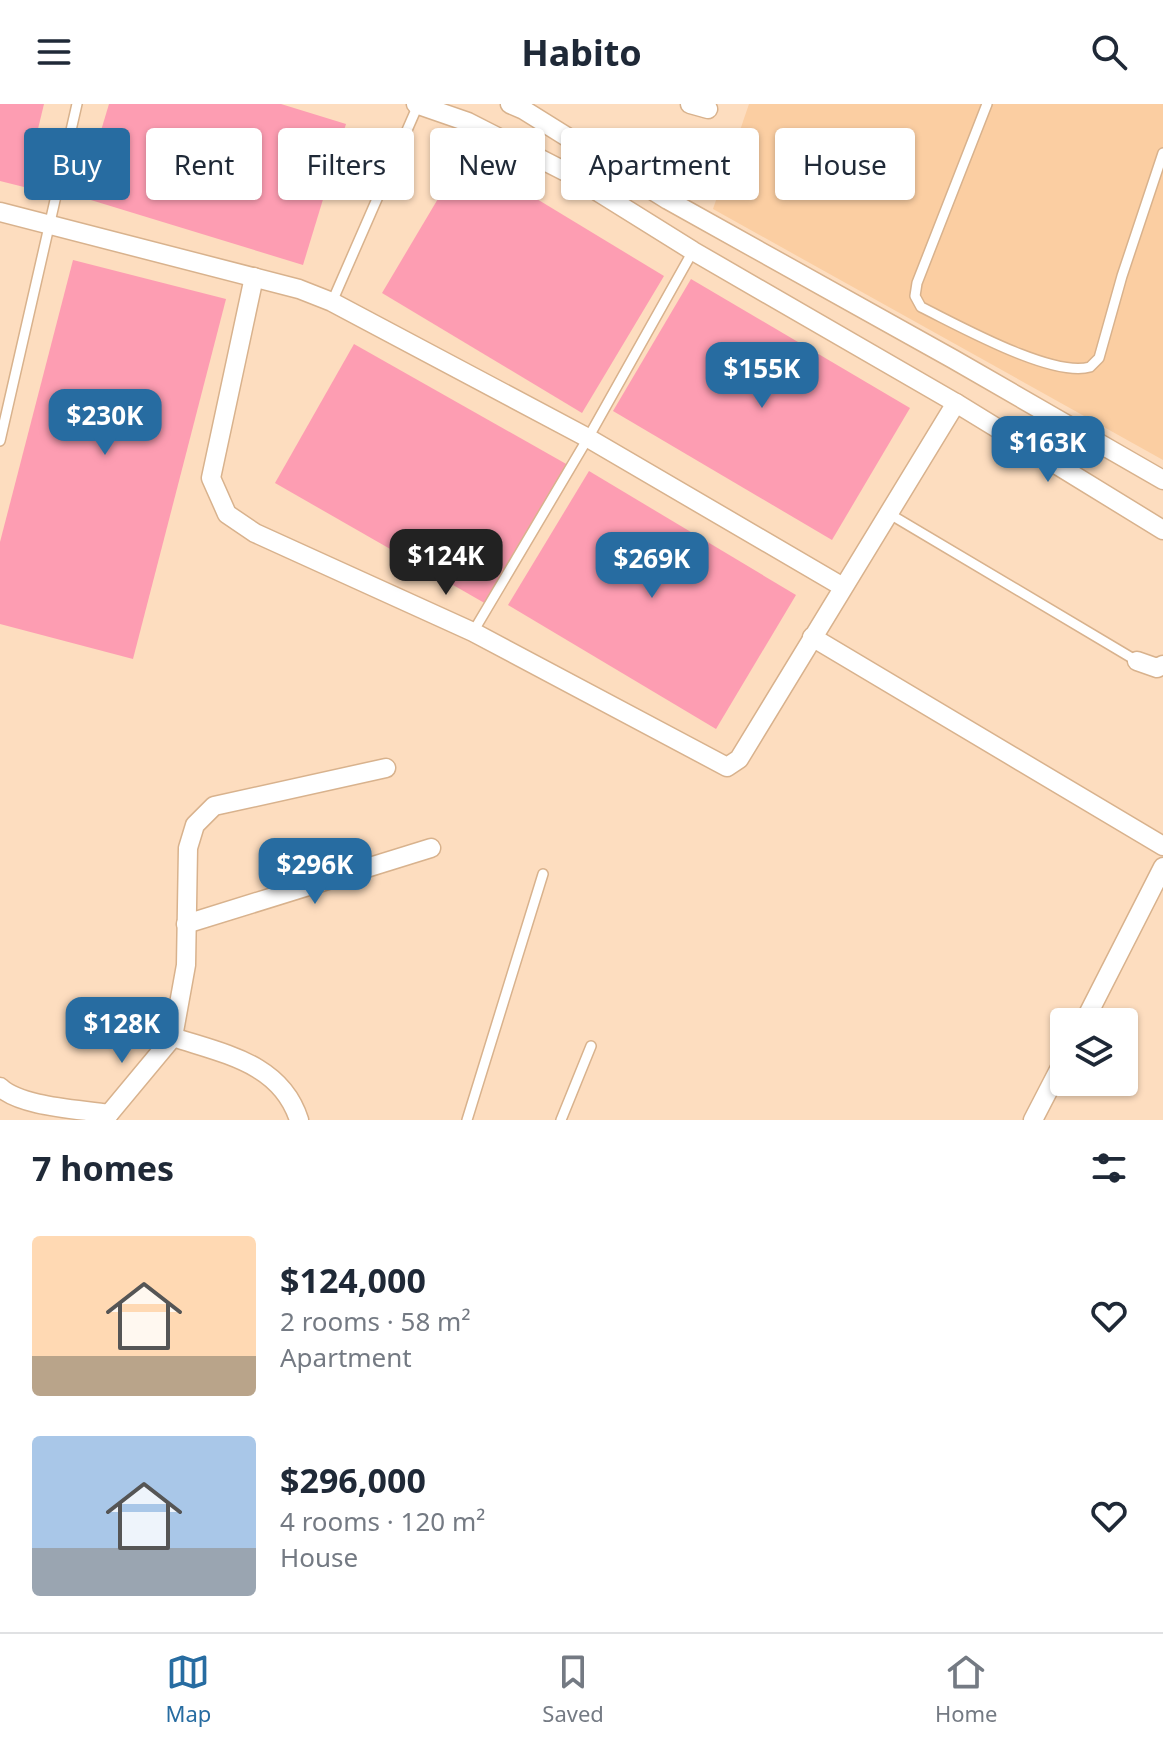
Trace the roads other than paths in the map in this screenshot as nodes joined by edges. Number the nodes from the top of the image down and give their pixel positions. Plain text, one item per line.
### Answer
1 (77, 104) edge
2 (417, 104) edge
3 (987, 104) edge
4 (520, 106) edge
5 (1163, 153) edge
6 (0, 212) edge
7 (48, 224) junction
8 (693, 251) junction
9 (254, 277) junction
10 (332, 302) junction
11 (956, 403) junction
12 (588, 438) junction
13 (0, 441) edge
14 (1163, 480) edge
15 (888, 513) junction
16 (1163, 530) edge
17 (843, 587) junction
18 (473, 632) junction
19 (812, 637) junction
20 (1137, 661) joint
21 (1163, 665) edge
22 (386, 768) dead end
23 (1163, 846) edge
24 (431, 848) dead end
25 (1163, 867) edge
26 (543, 874) dead end
27 (186, 924) junction
28 (1091, 1008) edge
29 (173, 1037) junction
30 (591, 1046) dead end
31 (0, 1087) edge
32 (1050, 1087) edge
33 (106, 1117) edge
34 (299, 1120) edge
35 (467, 1120) edge
36 (561, 1120) edge
37 (1033, 1120) edge

1 - 7 lane
2 - 8 street
2 - 10 lane
3 - 5 lane
4 - 14 street
6 - 7 street
7 - 9 street
7 - 13 lane
8 - 11 street
8 - 12 lane
9 - 10 street
9 - 18 street
10 - 12 street
11 - 15 street
11 - 16 street
12 - 17 street
12 - 18 lane
15 - 17 street
15 - 20 lane
17 - 19 street
18 - 19 street
19 - 23 street
20 - 21 street
22 - 27 street
24 - 27 street
25 - 28 street
26 - 35 lane
27 - 29 street
29 - 33 street
29 - 34 street
30 - 36 lane
31 - 33 street
32 - 37 street

